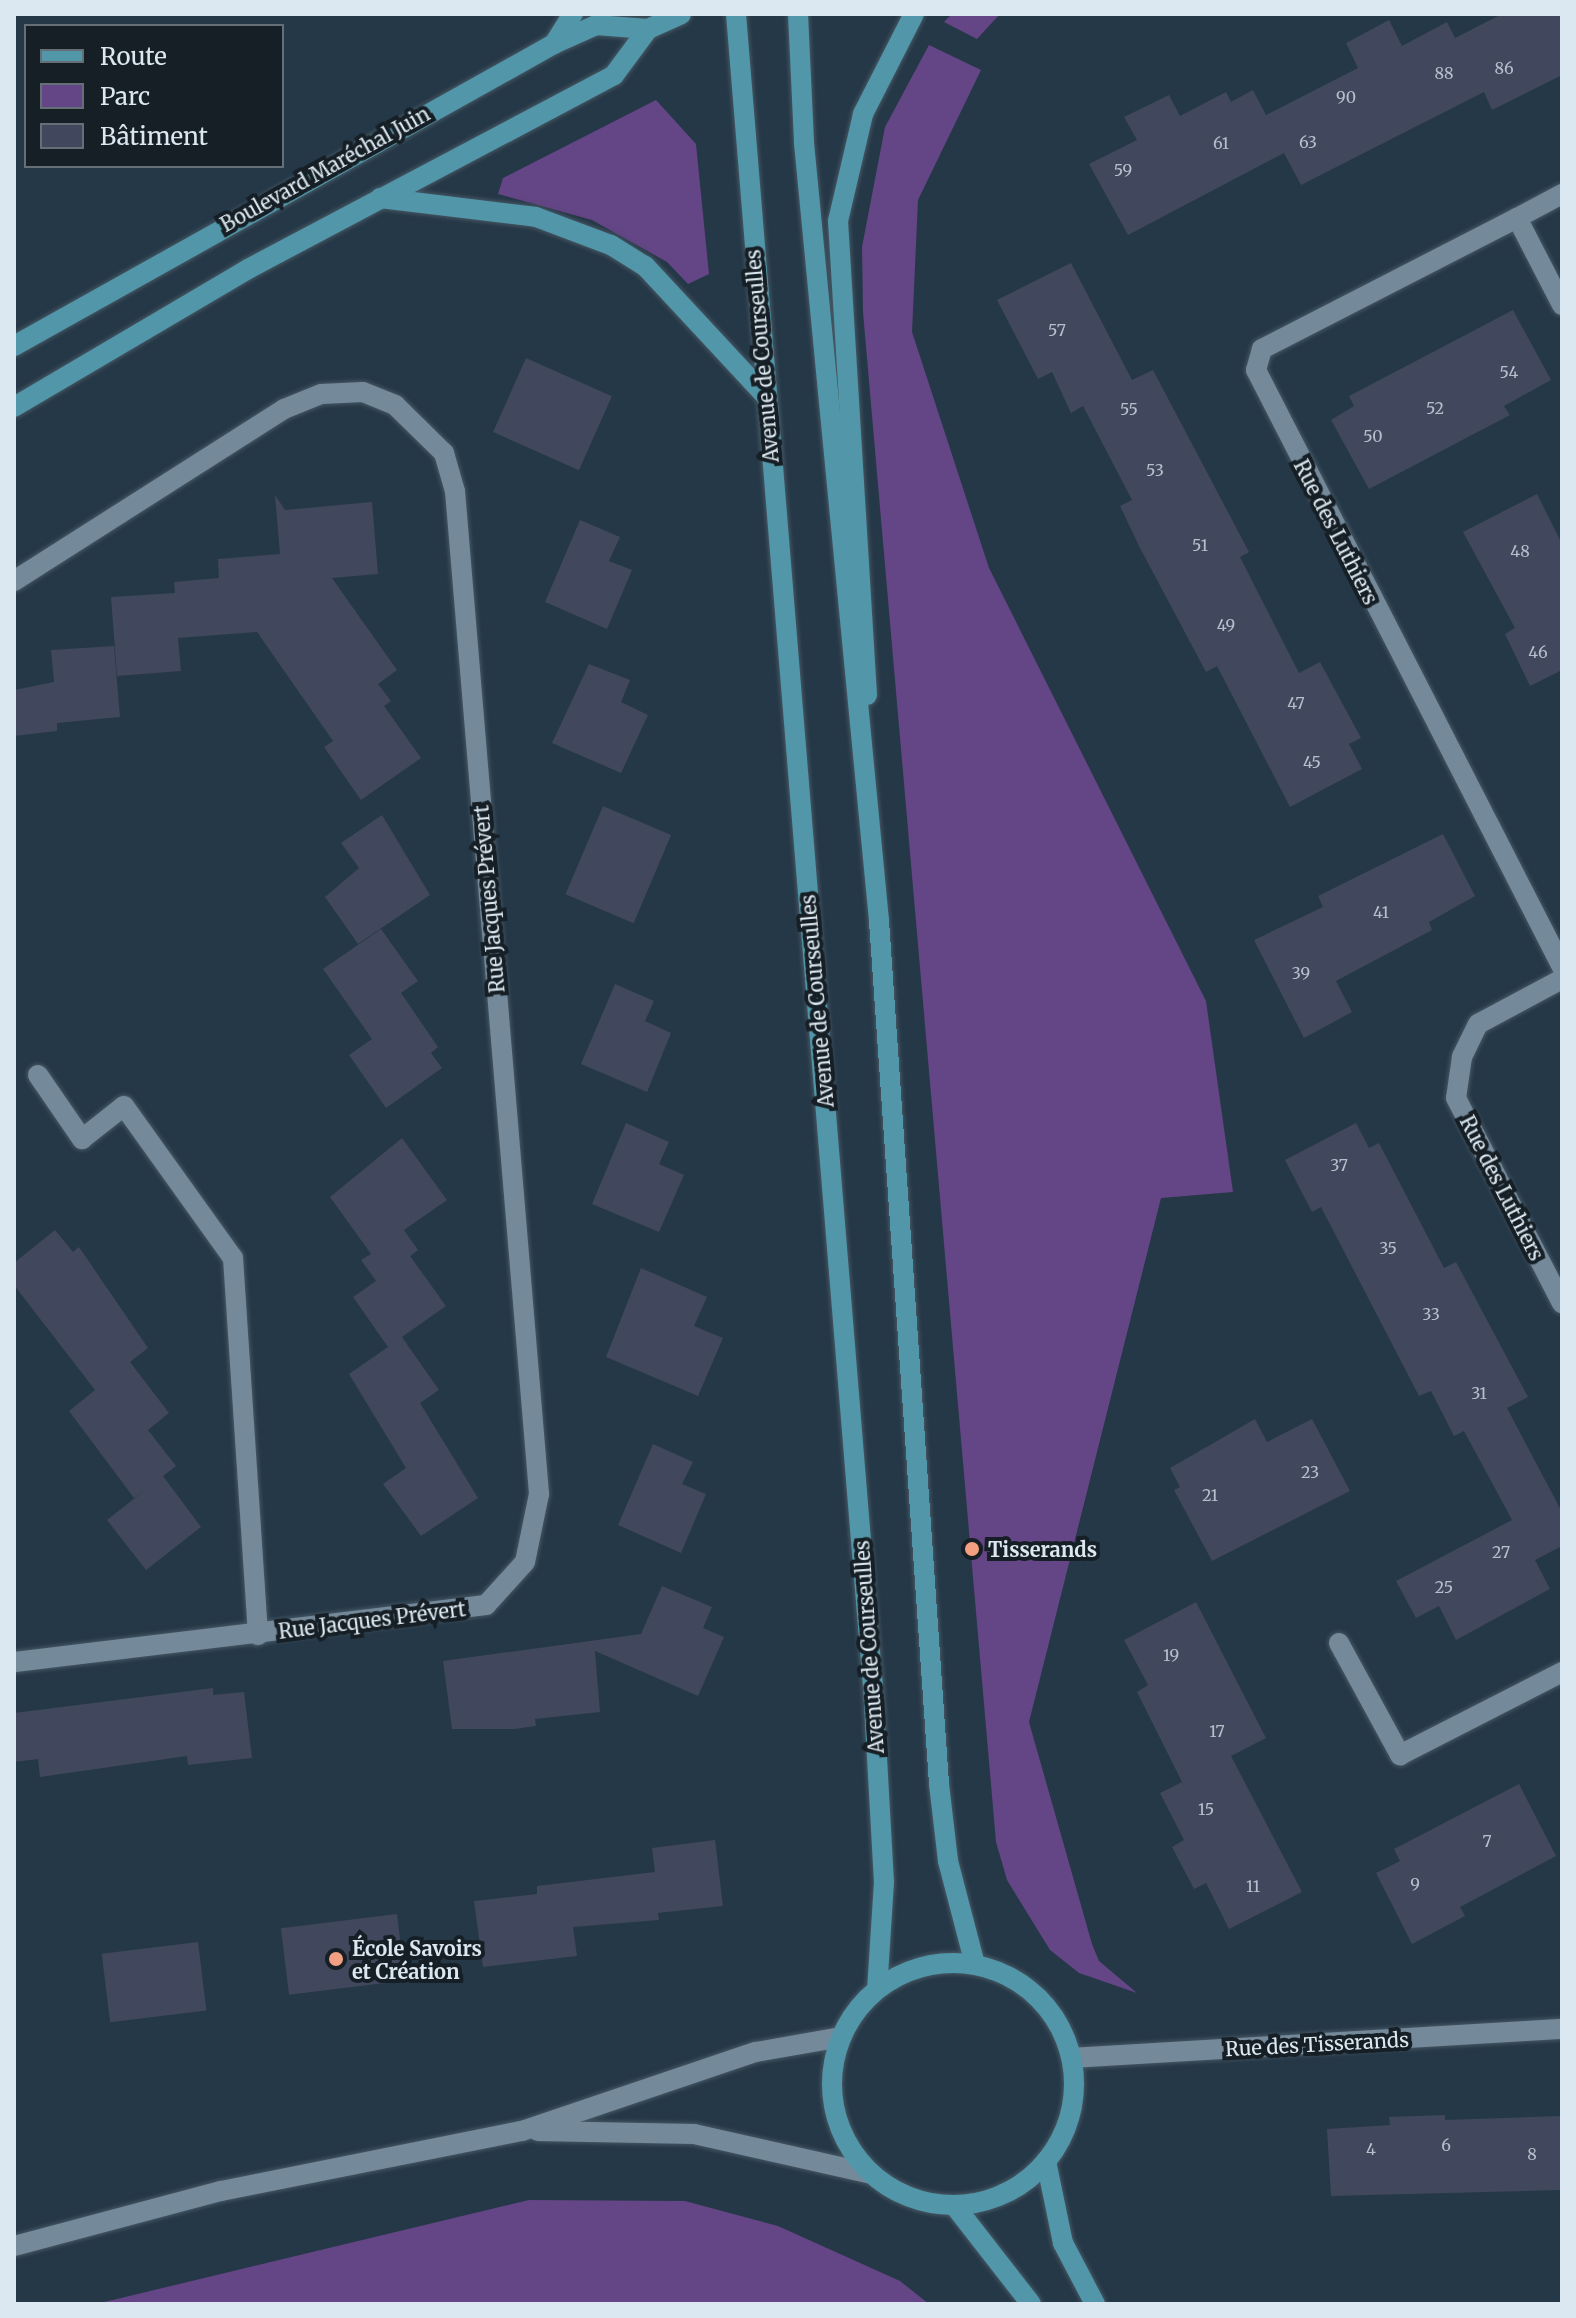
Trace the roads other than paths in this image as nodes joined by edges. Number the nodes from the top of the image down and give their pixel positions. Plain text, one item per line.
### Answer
1 (573, 14) edge
2 (681, 14) edge
3 (736, 14) edge
4 (798, 14) edge
5 (914, 14) edge
6 (648, 29) junction
7 (554, 44) junction
8 (1562, 194) edge
9 (380, 198) junction
10 (1517, 218) junction
11 (1562, 305) edge
12 (14, 346) edge
13 (764, 394) junction
14 (14, 407) edge
15 (14, 581) edge
16 (866, 807) junction
17 (1562, 967) edge
18 (1562, 979) edge
19 (38, 1075) dead end
20 (1562, 1303) edge
21 (258, 1635) junction
22 (1339, 1643) dead end
23 (14, 1662) edge
24 (1562, 1672) edge
25 (975, 1965) junction
26 (877, 1989) junction
27 (1562, 2029) edge
28 (841, 2037) junction
29 (1072, 2058) junction
30 (522, 2131) junction
31 (1046, 2161) junction
32 (871, 2174) junction
33 (954, 2205) junction
34 (14, 2246) edge
35 (1031, 2304) edge
36 (1095, 2304) edge

1 - 7 main road
2 - 6 main road, Boulevard Maréchal Juin
3 - 13 main road, Avenue de Courseulles
4 - 16 main road
5 - 16 main road
6 - 7 main road, Boulevard Maréchal Juin
6 - 9 main road, Boulevard Maréchal Juin
7 - 12 main road, Boulevard Maréchal Juin
8 - 10 street, Rue des Luthiers
9 - 13 main road
9 - 14 main road, Boulevard Maréchal Juin
10 - 11 street
10 - 17 street, Rue des Luthiers
13 - 26 main road, Avenue de Courseulles
15 - 21 street, Rue Jacques Prévert
16 - 25 main road
18 - 20 street, Rue des Luthiers
19 - 21 street, Rue Jacques Prévert
21 - 23 street, Rue Jacques Prévert
22 - 24 street
25 - 26 main road
25 - 29 main road
26 - 28 main road
27 - 29 street, Rue des Tisserands
28 - 30 street
28 - 32 main road
29 - 31 main road
30 - 32 street
30 - 34 street
31 - 33 main road
31 - 36 main road
32 - 33 main road
33 - 35 main road

